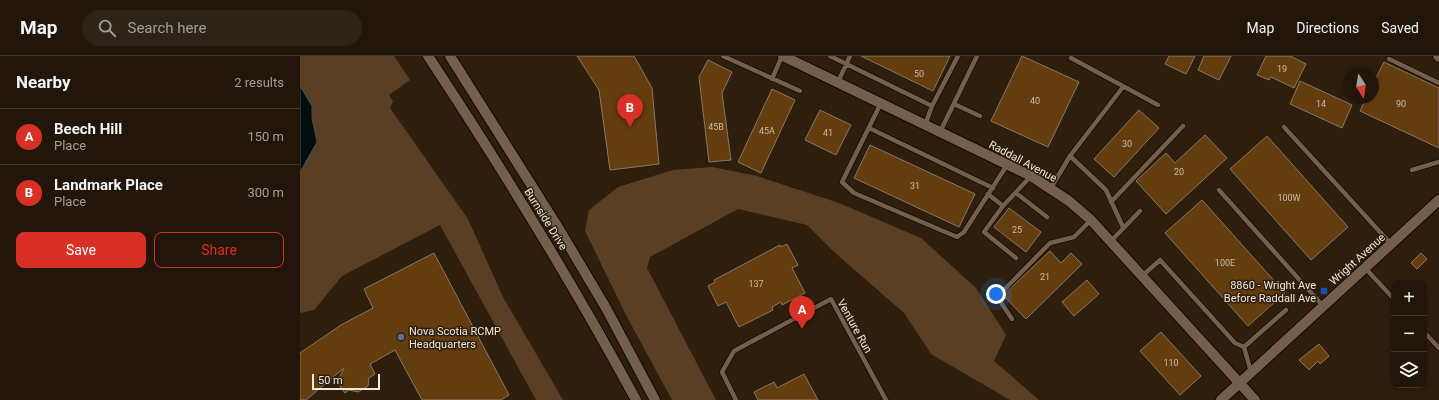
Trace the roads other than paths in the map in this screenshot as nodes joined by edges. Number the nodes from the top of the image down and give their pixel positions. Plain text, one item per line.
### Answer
1 (428, 56) edge
2 (450, 56) edge
3 (723, 56) edge
4 (783, 56) edge
5 (830, 56) edge
6 (850, 56) edge
7 (958, 56) edge
8 (977, 56) edge
9 (1071, 58) dead end
10 (1389, 59) dead end
11 (846, 64) junction
12 (772, 79) junction
13 (838, 82) junction
14 (1439, 83) edge
15 (1123, 87) junction
16 (800, 91) dead end
17 (881, 103) junction
18 (954, 104) junction
19 (1158, 105) dead end
20 (932, 106) junction
21 (980, 116) dead end
22 (925, 124) junction
23 (1183, 126) dead end
24 (1284, 127) dead end
25 (869, 128) junction
26 (940, 132) junction
27 (1070, 156) junction
28 (1439, 162) edge
29 (1007, 165) junction
30 (1412, 170) dead end
31 (1031, 176) junction
32 (993, 188) junction
33 (1051, 188) junction
34 (1219, 190) dead end
35 (1016, 193) junction
36 (988, 194) junction
37 (1439, 200) edge
38 (1111, 202) junction
39 (1003, 206) junction
40 (1140, 211) dead end
41 (1047, 218) dead end
42 (1091, 220) junction
43 (1123, 228) junction
44 (1110, 241) junction
45 (1391, 244) junction
46 (1016, 258) dead end
47 (1365, 268) junction
48 (1142, 276) junction
49 (1391, 296) edge
50 (1323, 306) junction
51 (1286, 310) dead end
52 (1012, 319) dead end
53 (1427, 335) edge
54 (1244, 347) junction
55 (1439, 348) edge
56 (1251, 372) junction
57 (1240, 382) junction
58 (636, 400) edge
59 (655, 400) edge
60 (736, 400) edge
61 (886, 400) edge
62 (1221, 400) edge
63 (1255, 400) edge

1 - 58 main road, Burnside Drive
2 - 59 main road, Burnside Drive
3 - 12 lane
4 - 12 lane
4 - 13 main road, Raddall Avenue
5 - 11 lane
6 - 11 lane
7 - 20 lane
8 - 18 lane
9 - 15 lane
10 - 14 lane
11 - 13 lane
11 - 20 lane
12 - 16 lane
13 - 17 main road, Raddall Avenue
15 - 19 lane
15 - 27 lane
17 - 22 main road, Raddall Avenue
17 - 25 lane
18 - 21 lane
18 - 26 lane
20 - 22 lane
22 - 26 main road, Raddall Avenue
23 - 38 lane
24 - 45 lane
25 - 32 lane
25 - 36 lane
26 - 29 main road, Raddall Avenue
27 - 33 lane
27 - 38 lane
28 - 30 lane
29 - 31 main road, Raddall Avenue
29 - 32 lane
31 - 33 main road, Raddall Avenue
31 - 35 lane
32 - 36 lane
33 - 42 main road, Raddall Avenue
34 - 50 lane
35 - 39 lane
35 - 41 lane
36 - 39 lane
37 - 45 main road, Wright Avenue
38 - 43 lane
39 - 46 lane
40 - 43 lane
42 - 44 main road, Raddall Avenue
42 - 52 lane
43 - 44 lane
44 - 48 main road, Raddall Avenue
45 - 47 main road, Wright Avenue
47 - 49 lane
47 - 50 main road, Wright Avenue
48 - 54 lane
48 - 57 main road, Raddall Avenue
50 - 56 main road, Wright Avenue
51 - 54 lane
53 - 55 lane
54 - 56 lane
56 - 57 main road, Wright Avenue
57 - 62 main road, Wright Avenue
57 - 63 main road, Raddall Avenue
60 - 61 lane, Venture Run

